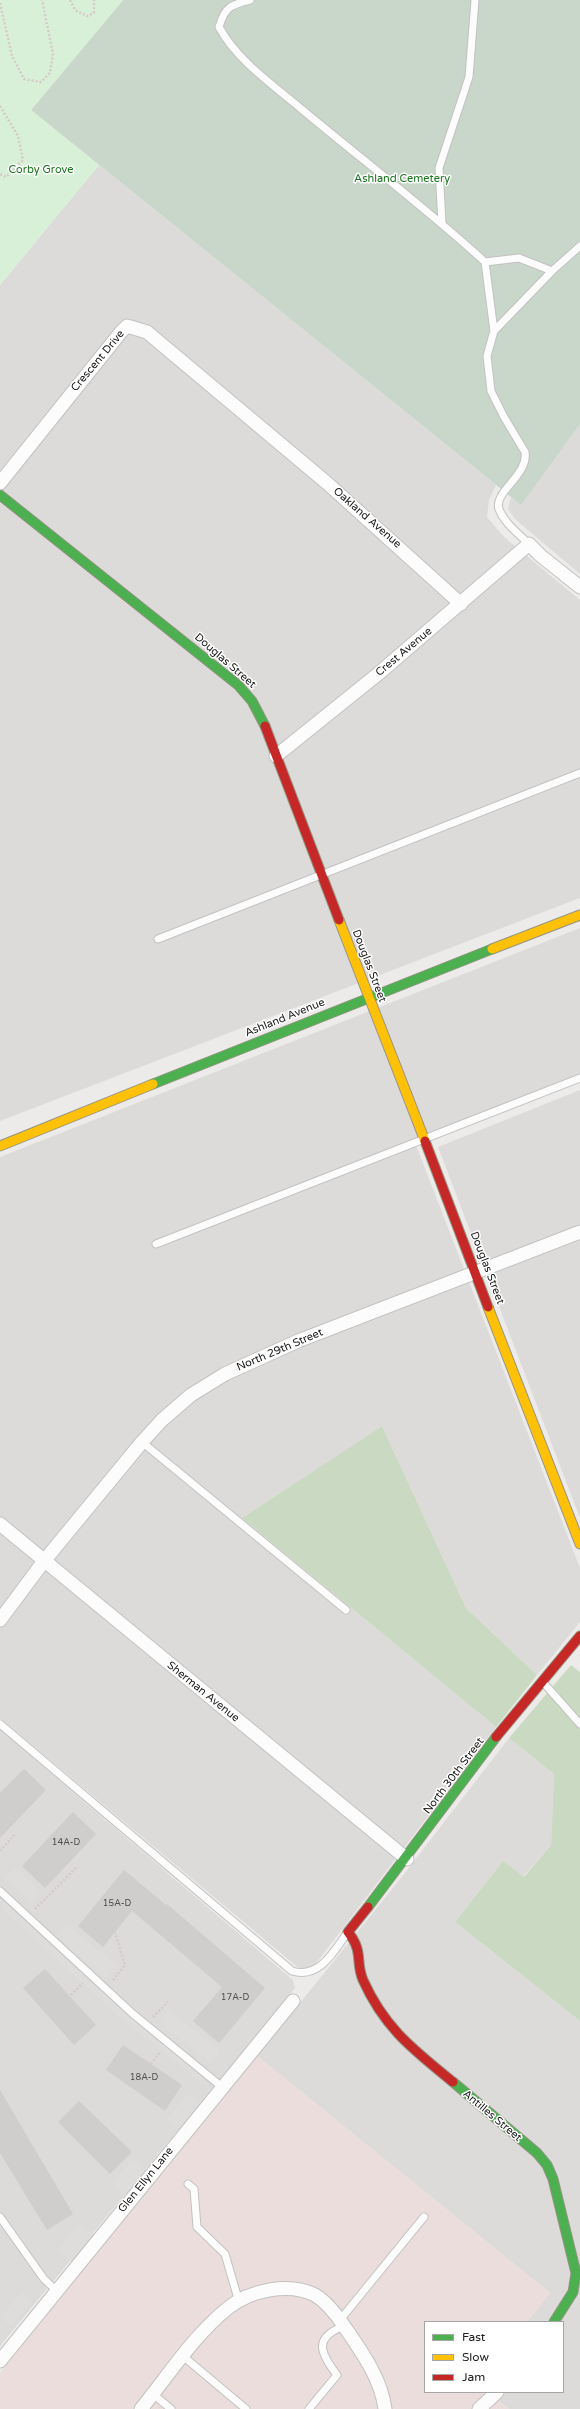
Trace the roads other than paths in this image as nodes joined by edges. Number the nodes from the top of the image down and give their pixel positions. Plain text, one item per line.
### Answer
1 (250, 0) edge
2 (475, 0) edge
3 (442, 223) junction
4 (580, 246) edge
5 (485, 262) junction
6 (552, 271) junction
7 (494, 331) junction
8 (270, 436) joint
9 (0, 483) edge
10 (0, 495) edge
11 (529, 544) junction
12 (580, 587) edge
13 (461, 604) junction
14 (276, 756) junction
15 (580, 773) edge
16 (322, 875) junction
17 (580, 915) edge
18 (158, 939) dead end
19 (368, 997) junction
20 (580, 1078) edge
21 (425, 1140) junction
22 (0, 1146) edge
23 (580, 1232) edge
24 (156, 1244) dead end
25 (476, 1272) junction
26 (142, 1442) junction
27 (0, 1524) edge
28 (580, 1544) edge
29 (44, 1561) junction
30 (346, 1610) dead end
31 (0, 1620) edge
32 (580, 1636) edge
33 (541, 1679) junction
34 (0, 1724) edge
35 (580, 1724) edge
36 (407, 1859) junction
37 (0, 1892) edge
38 (348, 1932) junction
39 (293, 2001) dead end
40 (222, 2087) junction
41 (188, 2184) dead end
42 (0, 2217) edge
43 (424, 2217) dead end
44 (57, 2292) junction
45 (239, 2302) junction
46 (555, 2321) edge
47 (342, 2323) junction
48 (184, 2357) junction
49 (0, 2361) edge
50 (496, 2393) edge
51 (153, 2394) junction
52 (141, 2409) edge
53 (171, 2409) edge
54 (246, 2409) edge
55 (309, 2409) edge
56 (385, 2409) edge
57 (479, 2409) edge

1 - 3 lane
2 - 3 lane
3 - 5 lane
4 - 6 lane
5 - 6 lane
5 - 7 lane
6 - 7 lane
7 - 11 lane
8 - 9 street, Crescent Drive
8 - 13 street, Oakland Avenue
10 - 14 street, Douglas Street
11 - 12 street
11 - 13 street, Crest Avenue
13 - 14 street, Crest Avenue
14 - 16 street, Douglas Street
15 - 16 lane
16 - 18 lane
16 - 19 street, Douglas Street
17 - 19 street, Ashland Avenue
19 - 21 street, Douglas Street
19 - 22 street, Ashland Avenue
20 - 21 lane
21 - 24 lane
21 - 25 street, Douglas Street
23 - 25 street, North 29th Street
25 - 26 street, North 29th Street
25 - 28 street, Douglas Street
26 - 29 street, North 29th Street
26 - 30 lane
27 - 29 street, Sherman Avenue
29 - 31 street, North 29th Street
29 - 36 street, Sherman Avenue
32 - 33 street, North 30th Street
33 - 35 lane
33 - 36 street, North 30th Street
34 - 38 lane
36 - 38 street, North 30th Street
37 - 40 lane
38 - 46 street, Antilles Street
39 - 40 street, Glen Ellyn Lane
40 - 44 street, Glen Ellyn Lane
41 - 45 lane
42 - 44 lane
43 - 47 lane
44 - 49 street, Glen Ellyn Lane
45 - 47 street
45 - 48 street
47 - 55 lane
47 - 56 street
48 - 51 street
48 - 54 lane
50 - 57 street
51 - 52 street
51 - 53 lane

